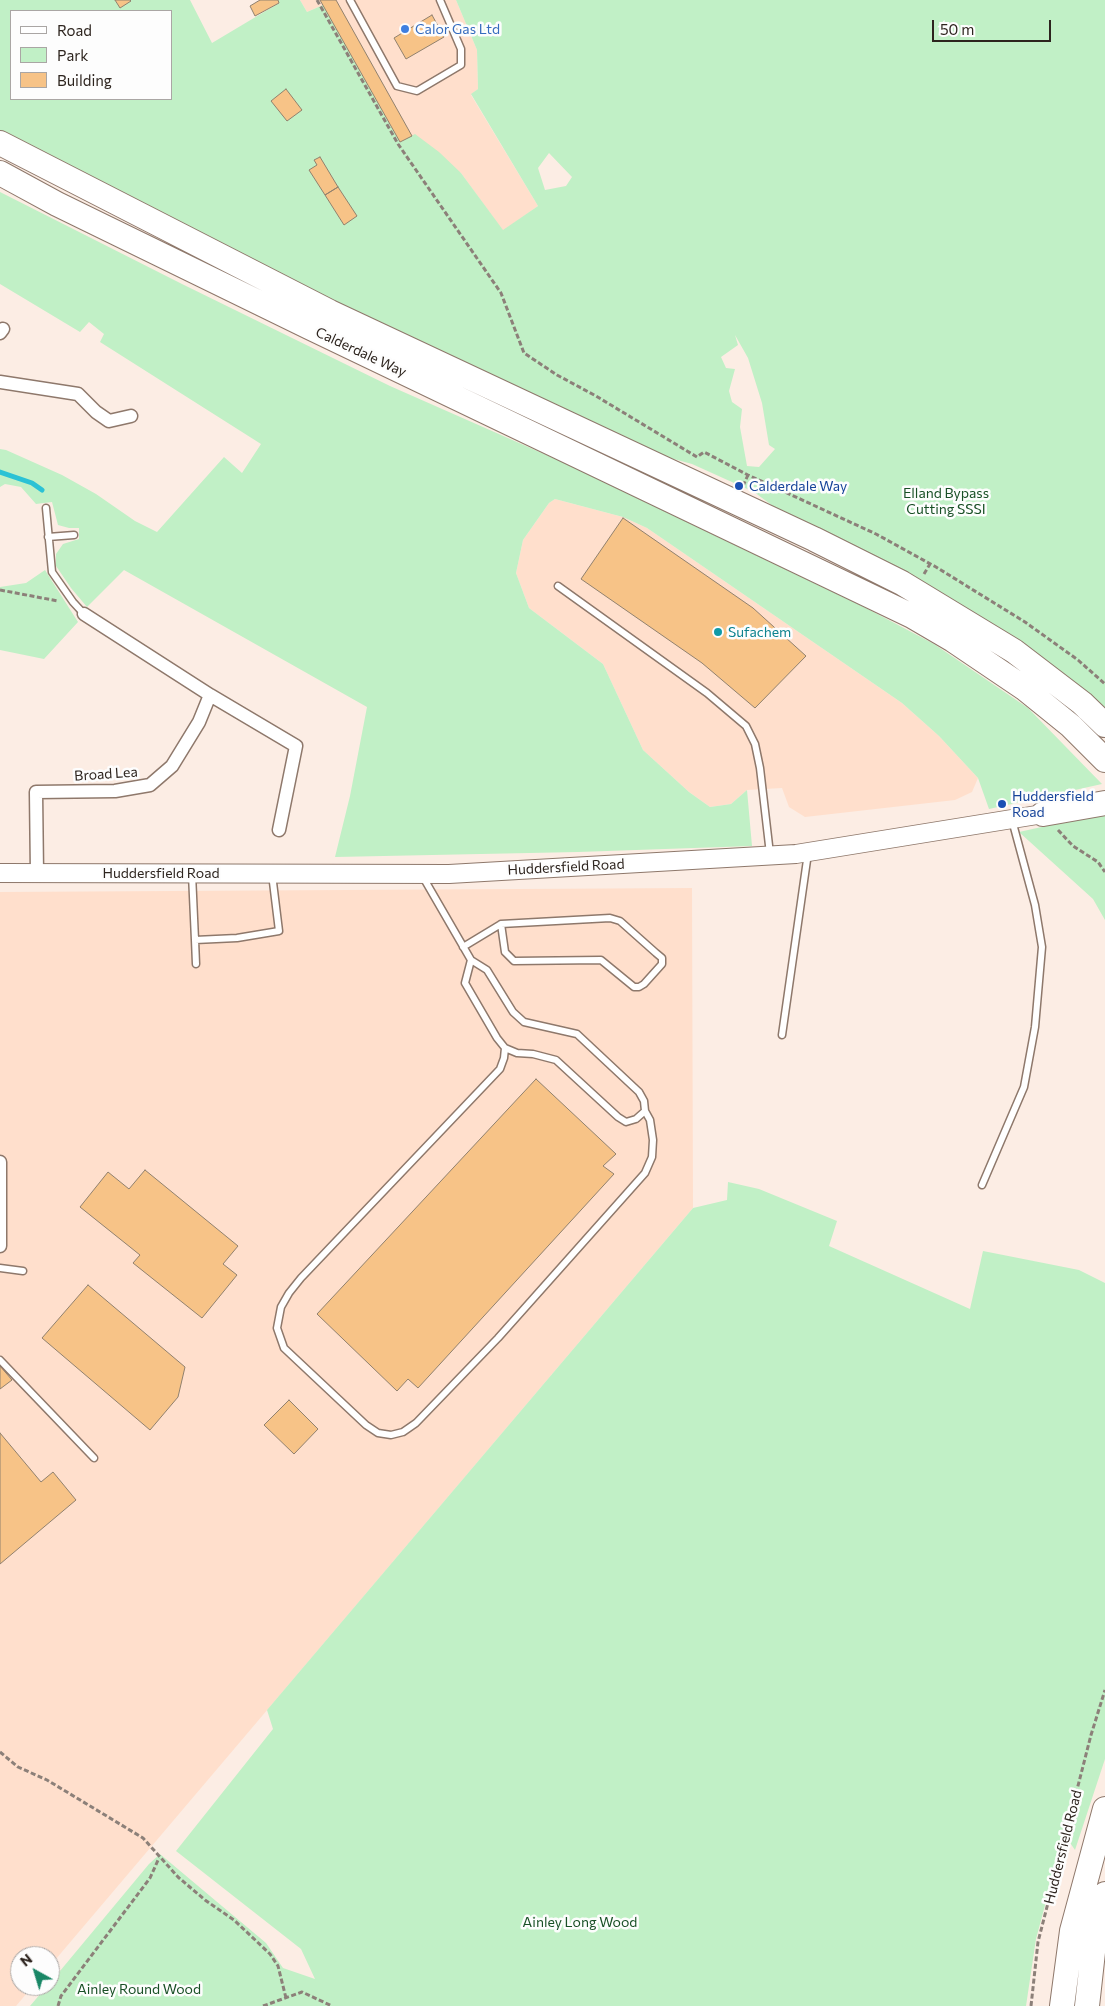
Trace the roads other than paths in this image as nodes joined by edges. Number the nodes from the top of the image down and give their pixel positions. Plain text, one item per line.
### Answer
1 (350, 0) edge
2 (440, 0) edge
3 (0, 143) edge
4 (0, 173) edge
5 (0, 382) edge
6 (131, 416) dead end
7 (46, 508) dead end
8 (74, 535) dead end
9 (48, 537) junction
10 (558, 586) dead end
11 (84, 614) joint
12 (210, 695) junction
13 (1105, 725) edge
14 (1105, 760) edge
15 (1105, 803) edge
16 (1043, 814) joint
17 (1011, 819) junction
18 (279, 830) dead end
19 (808, 852) junction
20 (770, 856) junction
21 (0, 873) edge
22 (192, 873) junction
23 (272, 873) junction
24 (37, 874) junction
25 (421, 874) junction
26 (501, 924) junction
27 (195, 940) junction
28 (463, 947) junction
29 (471, 960) junction
30 (196, 964) dead end
31 (782, 1035) dead end
32 (505, 1048) junction
33 (645, 1111) junction
34 (0, 1162) edge
35 (982, 1185) dead end
36 (0, 1246) edge
37 (0, 1268) edge
38 (24, 1271) dead end
39 (0, 1360) edge
40 (94, 1458) dead end
41 (1105, 1809) edge
42 (1105, 1894) edge
43 (1105, 1953) edge
44 (1062, 2006) edge
45 (1087, 2006) edge
46 (1099, 2006) edge

1 - 2 lane
3 - 13 highway, Calderdale Way
4 - 14 highway, Calderdale Way
5 - 6 street
7 - 9 lane
8 - 9 lane
9 - 11 lane
10 - 20 lane
11 - 12 street
12 - 18 street
12 - 24 street, Broad Lea
15 - 16 highway
16 - 17 street, Huddersfield Road
17 - 19 street, Huddersfield Road
17 - 35 lane
19 - 20 street, Huddersfield Road
19 - 31 lane
20 - 25 street, Huddersfield Road
21 - 24 street, Huddersfield Road
22 - 23 street, Huddersfield Road
22 - 24 street, Huddersfield Road
22 - 27 lane
23 - 25 street, Huddersfield Road
23 - 27 lane
25 - 28 lane
26 - 26 lane
26 - 28 lane
27 - 30 lane
28 - 29 lane
29 - 32 lane
29 - 33 lane
32 - 33 lane
32 - 33 lane
34 - 36 street
37 - 38 lane
39 - 40 lane
41 - 44 highway
42 - 45 highway
43 - 46 highway

